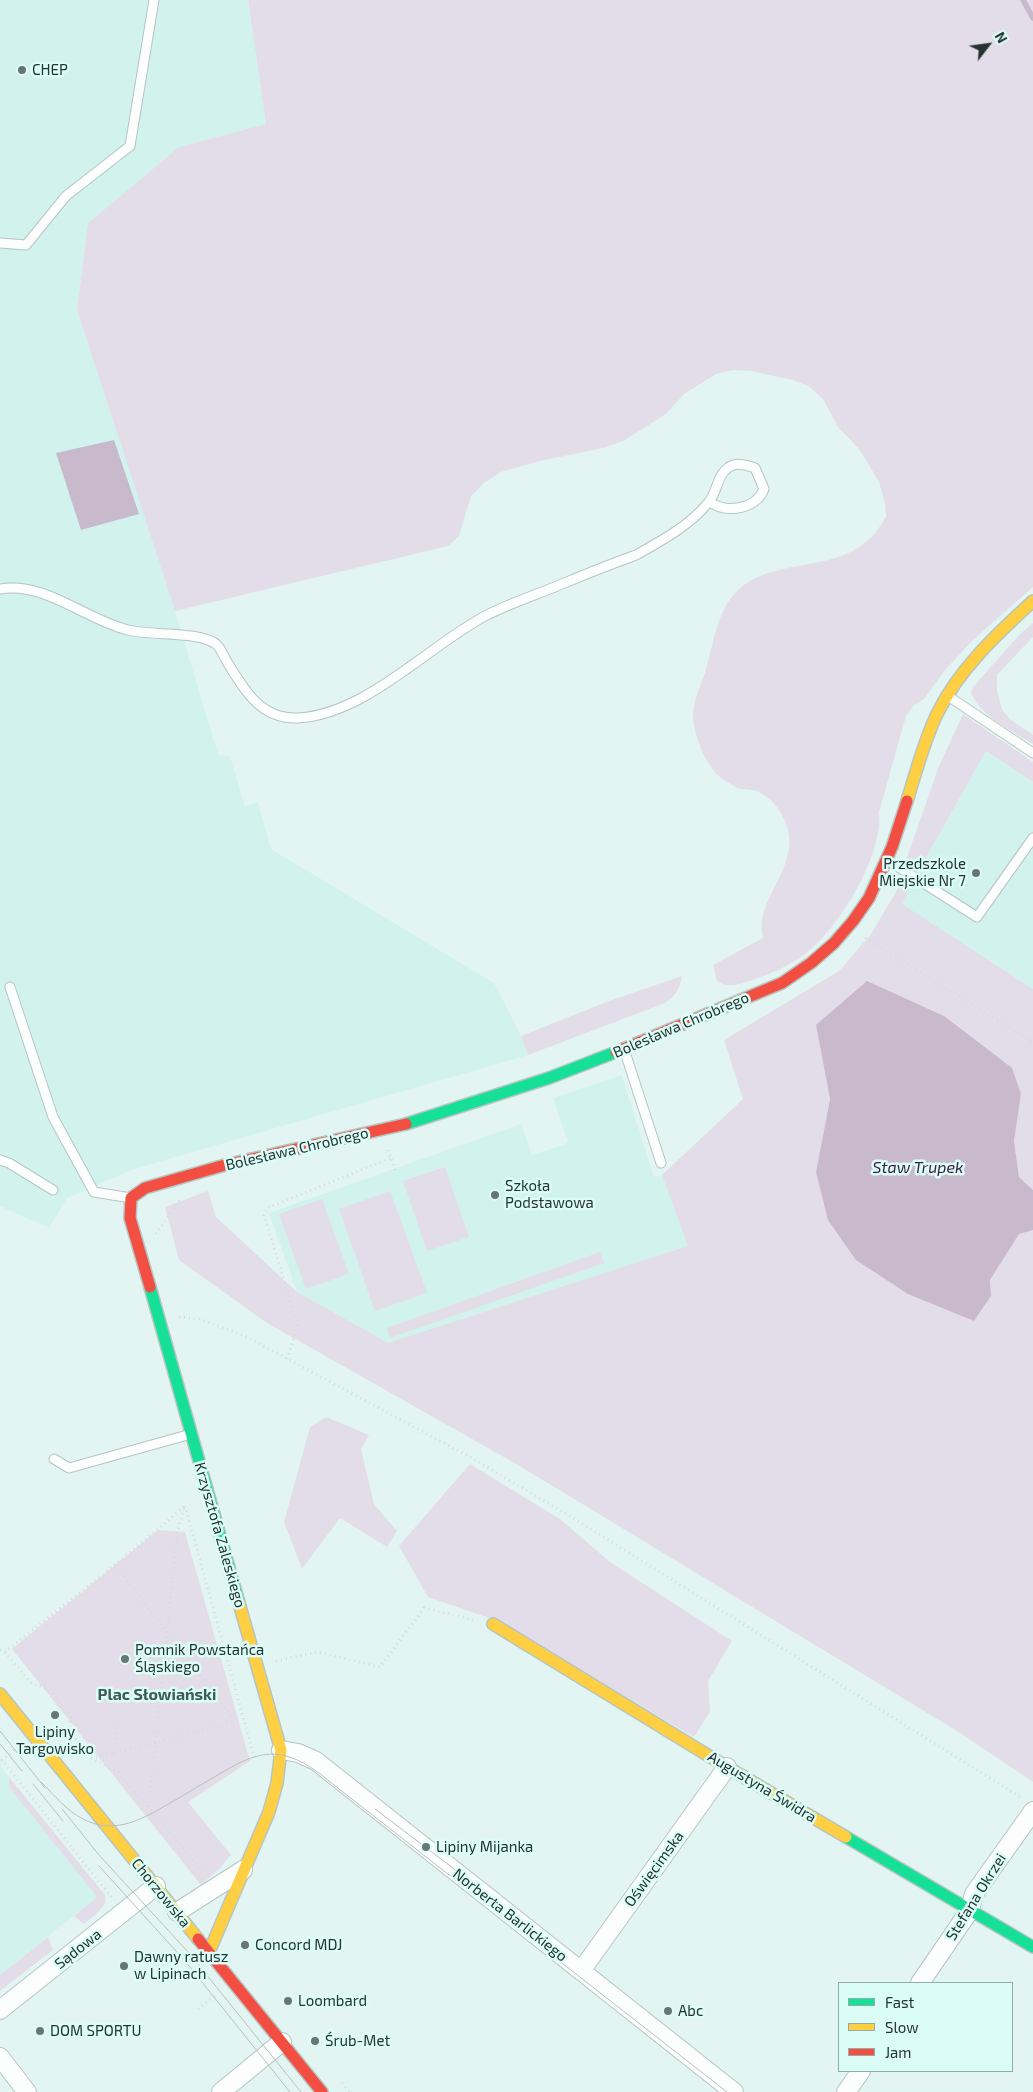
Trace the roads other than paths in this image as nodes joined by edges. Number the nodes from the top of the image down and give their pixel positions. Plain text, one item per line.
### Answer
1 (154, 0) edge
2 (0, 243) edge
3 (710, 502) junction
4 (0, 589) edge
5 (1033, 601) edge
6 (947, 696) junction
7 (1033, 753) edge
8 (1033, 838) edge
9 (889, 860) junction
10 (10, 987) dead end
11 (624, 1049) junction
12 (0, 1160) edge
13 (661, 1163) dead end
14 (54, 1190) dead end
15 (131, 1198) junction
16 (191, 1434) junction
17 (54, 1459) dead end
18 (493, 1624) road end
19 (0, 1694) edge
20 (281, 1750) junction
21 (727, 1767) junction
22 (1029, 1805) edge
23 (243, 1869) junction
24 (156, 1886) junction
25 (970, 1910) junction
26 (177, 1912) junction
27 (1033, 1947) edge
28 (209, 1952) junction
29 (581, 1971) junction
30 (921, 1982) edge
31 (0, 2010) edge
32 (282, 2042) junction
33 (0, 2058) edge
34 (860, 2072) edge
35 (27, 2092) edge
36 (220, 2092) edge
37 (322, 2092) edge
38 (734, 2092) edge
39 (846, 2092) edge

1 - 2 lane
3 - 3 lane
3 - 4 lane
5 - 6 street, Bolesława Chrobrego
6 - 7 lane
6 - 9 street, Bolesława Chrobrego
8 - 9 lane
9 - 11 street, Bolesława Chrobrego
10 - 15 lane
11 - 13 lane
11 - 15 street, Bolesława Chrobrego
12 - 14 lane
15 - 16 street, Krzysztofa Zaleskiego
16 - 17 lane
16 - 20 street, Krzysztofa Zaleskiego
18 - 21 street, Augustyna Świdra
19 - 24 street, Chorzowska
20 - 23 street, Krzysztofa Zaleskiego
20 - 29 street, Norberta Barlickiego
21 - 25 street, Augustyna Świdra
21 - 29 street, Oświęcimska
22 - 25 street, Stefana Okrzei
23 - 26 street
23 - 28 street, Krzysztofa Zaleskiego
24 - 26 street, Chorzowska
24 - 31 street, Sądowa
25 - 27 street, Augustyna Świdra
25 - 30 street, Stefana Okrzei
26 - 28 street, Chorzowska
28 - 32 street, Chorzowska
29 - 38 street, Norberta Barlickiego
32 - 36 street
32 - 37 street, Chorzowska
33 - 35 street
34 - 39 street

